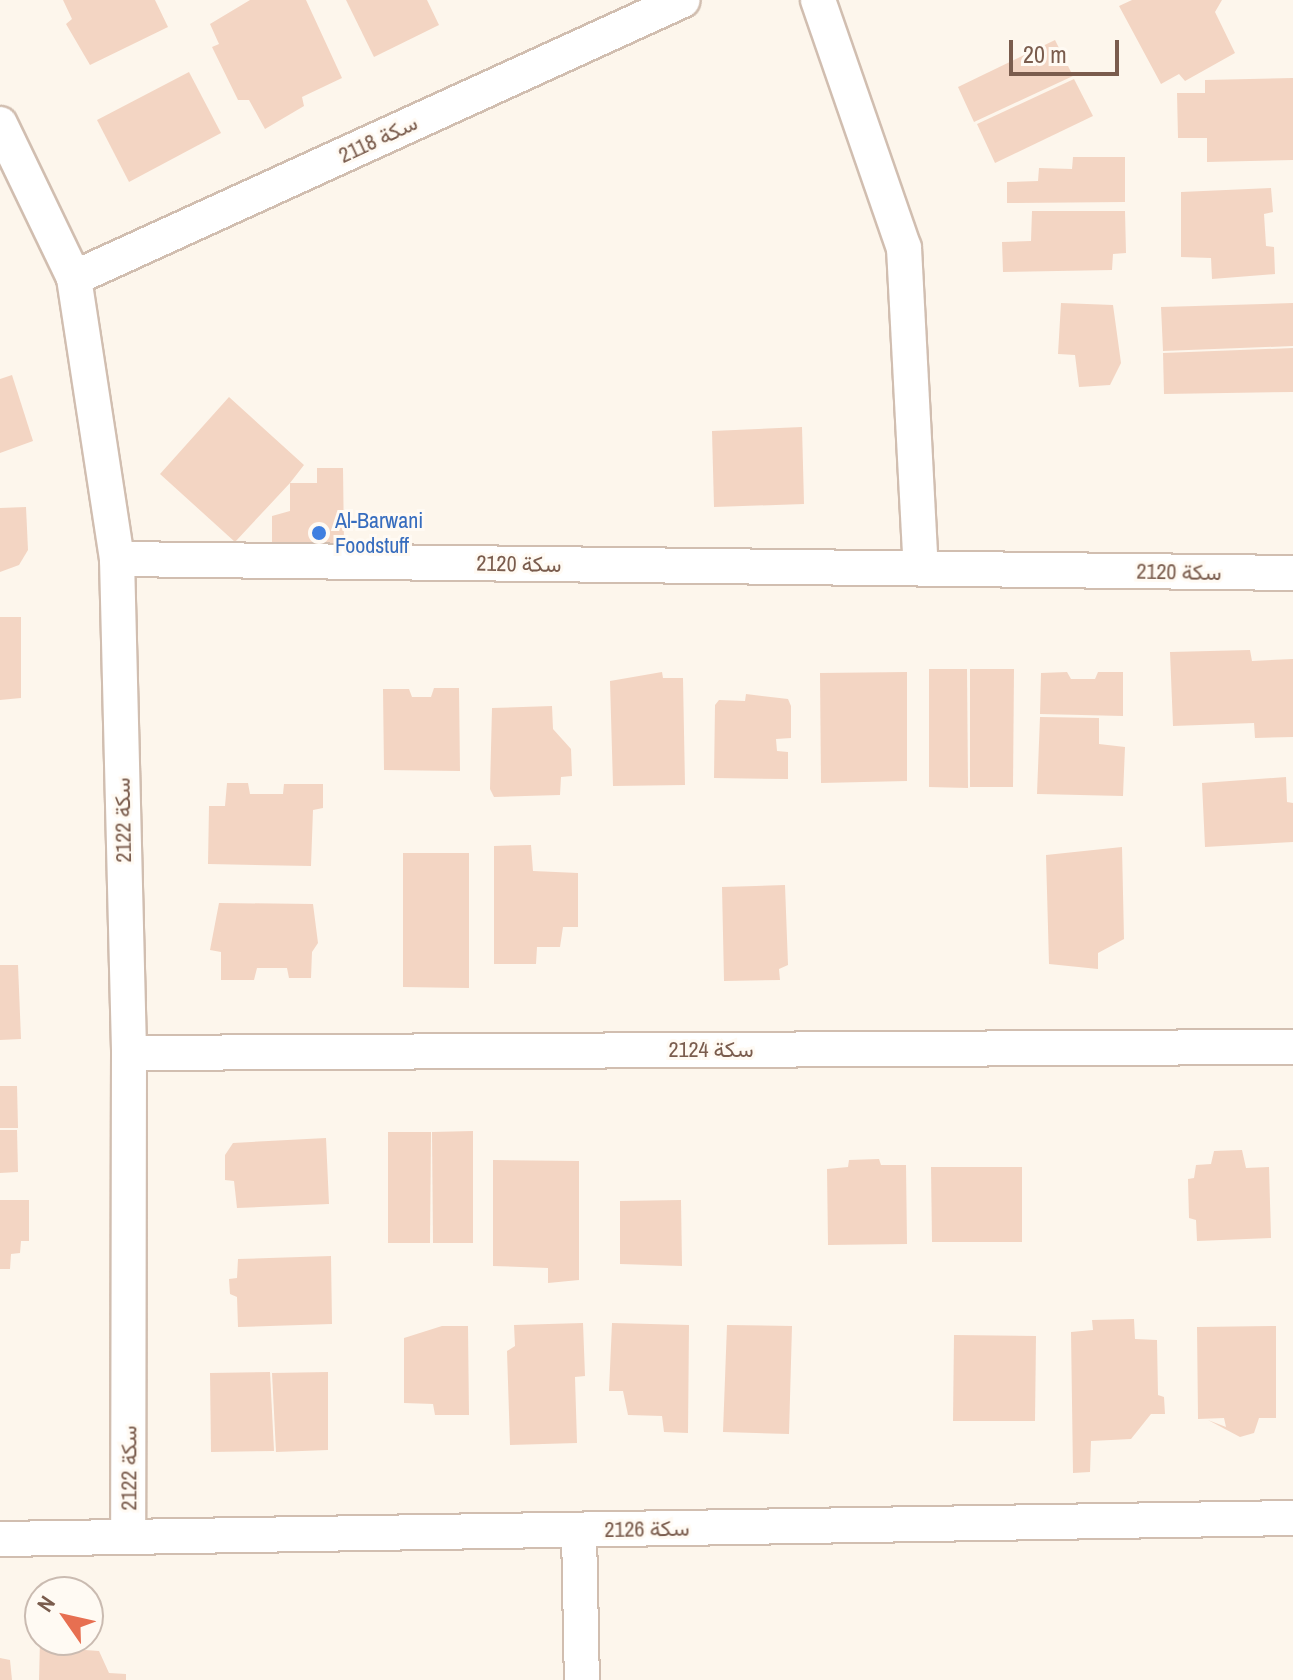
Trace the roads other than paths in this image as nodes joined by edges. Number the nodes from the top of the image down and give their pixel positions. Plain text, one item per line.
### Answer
1 (683, 0) edge
2 (818, 0) edge
3 (0, 124) edge
4 (74, 278) junction
5 (117, 559) junction
6 (921, 568) junction
7 (1293, 573) edge
8 (1293, 1047) edge
9 (129, 1053) junction
10 (1293, 1518) edge
11 (579, 1530) junction
12 (128, 1537) junction
13 (0, 1539) edge
14 (582, 1680) edge

1 - 4 street, سكة 2118
2 - 6 street
3 - 4 street, سكة 2122
4 - 5 street, سكة 2122
5 - 6 street, سكة 2120
5 - 9 street, سكة 2122
6 - 7 street, سكة 2120
8 - 9 street, سكة 2124
9 - 12 street, سكة 2122
10 - 11 street, سكة 2126
11 - 12 street, سكة 2126
11 - 14 street
12 - 13 street, سكة 2126

